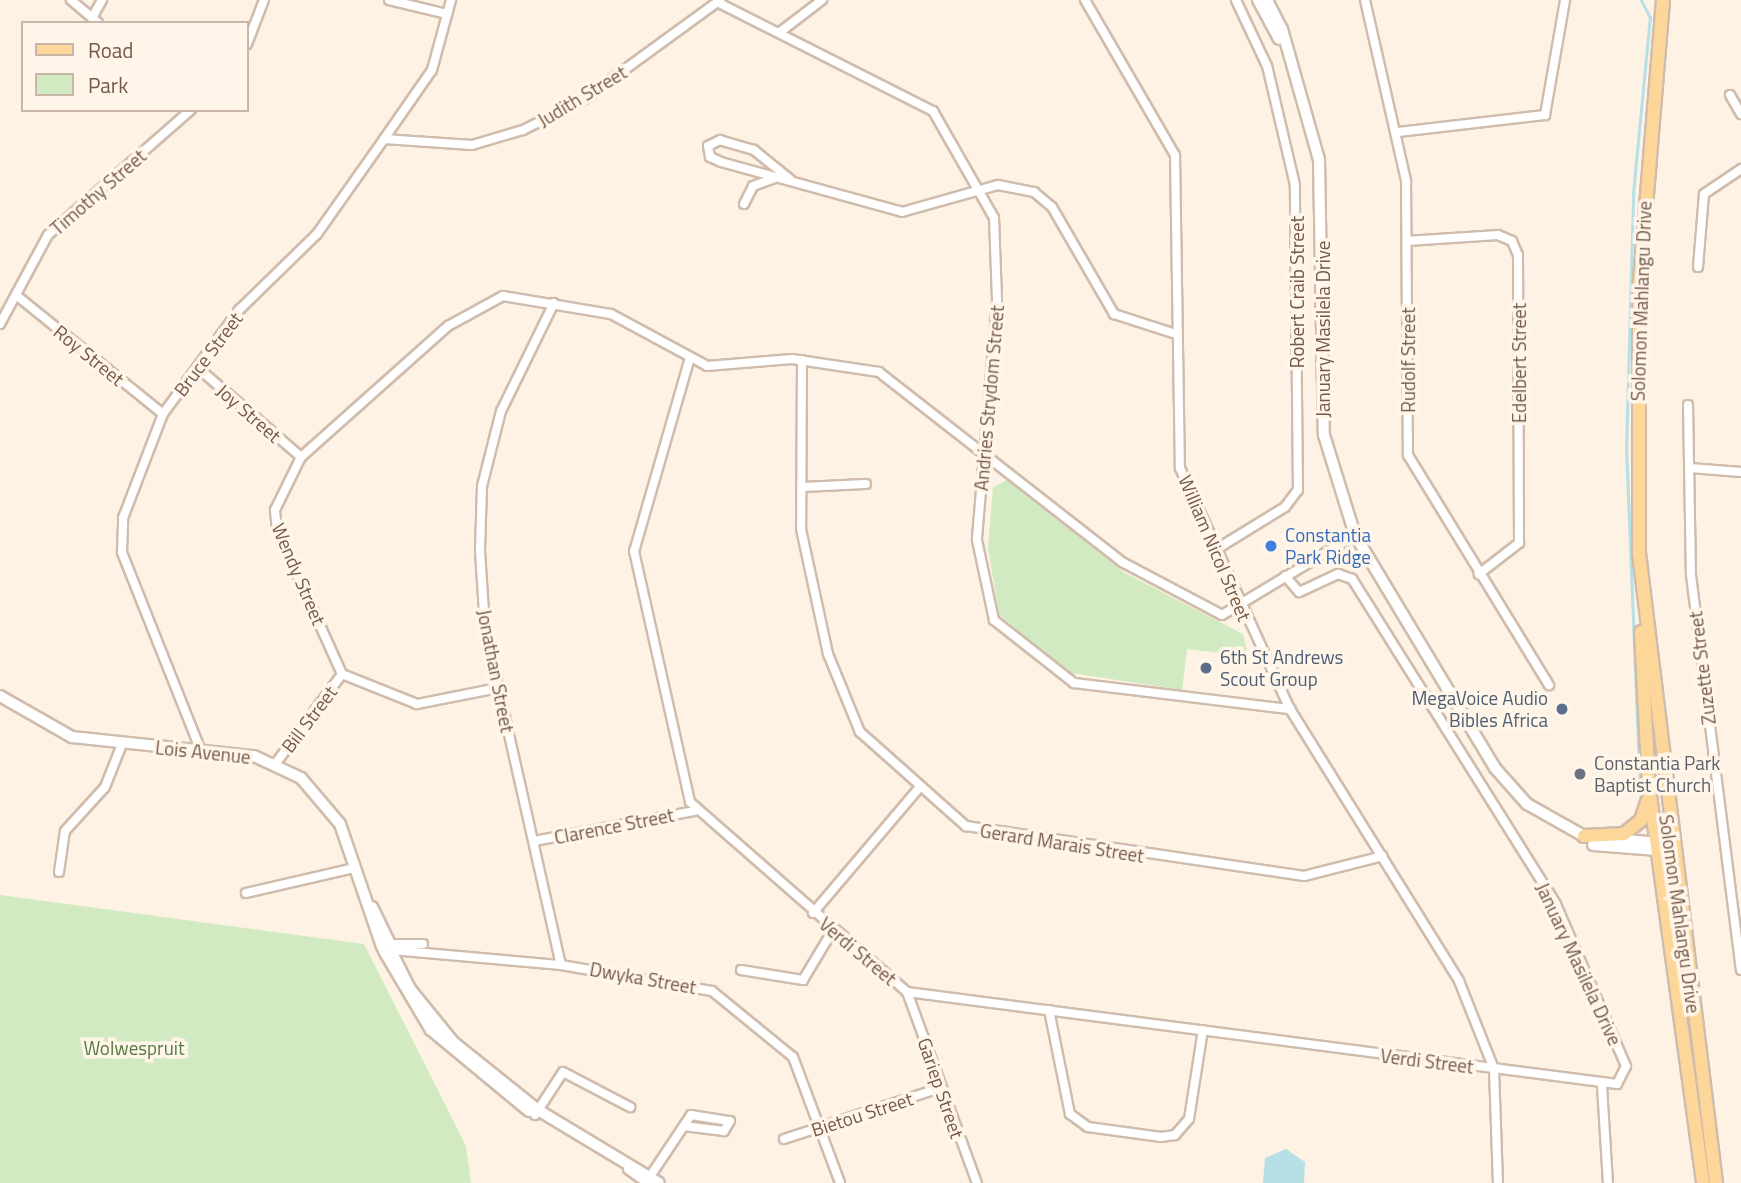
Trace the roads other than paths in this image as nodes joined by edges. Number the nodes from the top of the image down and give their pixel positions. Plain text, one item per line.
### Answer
1 (71, 0) edge
2 (102, 0) edge
3 (264, 0) edge
4 (388, 0) edge
5 (451, 0) edge
6 (822, 0) edge
7 (1085, 0) edge
8 (1236, 0) edge
9 (1258, 0) edge
10 (1267, 0) edge
11 (1365, 0) edge
12 (1565, 0) edge
13 (1663, 0) edge
14 (719, 1) edge
15 (447, 14) junction
16 (95, 20) edge
17 (779, 32) junction
18 (248, 41) edge
19 (1289, 57) junction
20 (1730, 95) dead end
21 (189, 112) edge
22 (1741, 114) edge
23 (1398, 132) junction
24 (384, 139) junction
25 (1741, 169) edge
26 (778, 177) junction
27 (791, 180) junction
28 (980, 191) junction
29 (744, 204) dead end
30 (1407, 241) junction
31 (1698, 267) dead end
32 (16, 295) junction
33 (554, 303) junction
34 (0, 324) edge
35 (1176, 334) junction
36 (802, 360) junction
37 (689, 361) junction
38 (198, 368) junction
39 (1688, 405) dead end
40 (163, 414) junction
41 (984, 453) junction
42 (301, 457) junction
43 (1690, 468) junction
44 (1741, 472) edge
45 (866, 484) dead end
46 (802, 487) junction
47 (1355, 535) junction
48 (1216, 550) junction
49 (1479, 574) junction
50 (1285, 576) junction
51 (1642, 603) junction
52 (1240, 608) junction
53 (342, 674) junction
54 (1549, 685) dead end
55 (498, 688) junction
56 (0, 696) edge
57 (1290, 709) junction
58 (122, 744) junction
59 (201, 751) junction
60 (276, 763) junction
61 (1498, 772) junction
62 (920, 787) junction
63 (1649, 788) junction
64 (695, 811) junction
65 (1584, 836) junction
66 (534, 841) junction
67 (1664, 848) junction
68 (1383, 856) junction
69 (355, 870) junction
70 (59, 872) dead end
71 (246, 893) dead end
72 (813, 913) junction
73 (833, 930) junction
74 (388, 948) junction
75 (561, 965) junction
76 (741, 970) dead end
77 (1741, 970) edge
78 (907, 992) junction
79 (1049, 1010) junction
80 (1202, 1030) junction
81 (1494, 1069) junction
82 (1602, 1086) junction
83 (940, 1088) junction
84 (630, 1107) dead end
85 (537, 1113) junction
86 (685, 1126) junction
87 (823, 1127) junction
88 (784, 1139) dead end
89 (652, 1181) edge
90 (839, 1183) edge
91 (977, 1183) edge
92 (1498, 1183) edge
93 (1608, 1183) edge
94 (1703, 1183) edge
95 (1716, 1183) edge

1 - 16 street
2 - 16 street
3 - 18 street
4 - 15 street
5 - 15 street, Bruce Street
6 - 17 street
7 - 35 street, William Nicol Street
8 - 48 street, Robert Craib Street
9 - 19 main road, January Masilela Drive
10 - 19 main road, January Masilela Drive
11 - 23 street, Rudolf Street
12 - 23 street
13 - 51 main road, Solomon Mahlangu Drive
14 - 17 street, Andries Strydom Street
14 - 24 street, Judith Street
15 - 24 street, Bruce Street
17 - 28 street, Andries Strydom Street
19 - 47 main road, January Masilela Drive
20 - 22 street
21 - 32 street, Timothy Street
23 - 30 street, Rudolf Street
24 - 38 street, Bruce Street
25 - 31 street
26 - 27 street
26 - 27 street
26 - 29 street
27 - 28 street
28 - 35 street
28 - 41 street, Andries Strydom Street
30 - 49 street, Rudolf Street
30 - 49 street, Edelbert Street
32 - 34 street, Timothy Street
32 - 40 street, Roy Street
33 - 37 street, Wendy Street
33 - 42 street, Wendy Street
33 - 55 street, Jonathan Street
35 - 48 street, William Nicol Street
36 - 37 street
36 - 41 street
36 - 46 street, Gerard Marais Street
37 - 64 street
38 - 40 street, Bruce Street
38 - 42 street, Joy Street
39 - 43 street, Zuzette Street
40 - 59 street, Bruce Street
41 - 52 street
41 - 57 street, Andries Strydom Street
42 - 53 street, Wendy Street
43 - 44 street
43 - 77 street, Zuzette Street
45 - 46 street
46 - 62 street, Gerard Marais Street
47 - 50 street
47 - 61 main road, January Masilela Drive
48 - 52 street, William Nicol Street
49 - 54 street, Rudolf Street
50 - 52 street
50 - 82 street, January Masilela Drive
51 - 63 main road, Solomon Mahlangu Drive
51 - 67 main road, Solomon Mahlangu Drive
52 - 57 street, William Nicol Street
53 - 55 street
53 - 60 street, Bill Street
55 - 66 street, Jonathan Street
56 - 58 street, Lois Avenue
57 - 68 street, William Nicol Street
58 - 59 street, Lois Avenue
58 - 70 street
59 - 60 street, Lois Avenue
60 - 69 street, Lois Avenue
61 - 65 main road, January Masilela Drive
61 - 67 main road, January Masilela Drive
62 - 68 street, Gerard Marais Street
62 - 72 street
63 - 65 main road
63 - 67 main road, Solomon Mahlangu Drive
64 - 66 street, Clarence Street
64 - 72 street, Verdi Street
65 - 67 main road, January Masilela Drive
66 - 75 street, Jonathan Street
67 - 94 main road, Solomon Mahlangu Drive
67 - 95 main road, Solomon Mahlangu Drive
68 - 81 street, William Nicol Street
69 - 71 street
69 - 74 street, Lois Avenue
72 - 73 street, Verdi Street
73 - 76 street
73 - 78 street, Verdi Street
74 - 75 street, Dwyka Street
74 - 85 street, Lois Avenue
75 - 87 street, Dwyka Street
78 - 79 street, Verdi Street
78 - 83 street, Gariep Street
79 - 80 street, Verdi Street
79 - 80 street
80 - 81 street, Verdi Street
81 - 82 street, Verdi Street
81 - 92 street, William Nicol Street
82 - 93 street
83 - 87 street, Bietou Street
83 - 91 street, Gariep Street
84 - 85 street
85 - 89 street, Lois Avenue
86 - 86 street
86 - 89 street
87 - 88 street, Bietou Street
87 - 90 street, Dwyka Street

